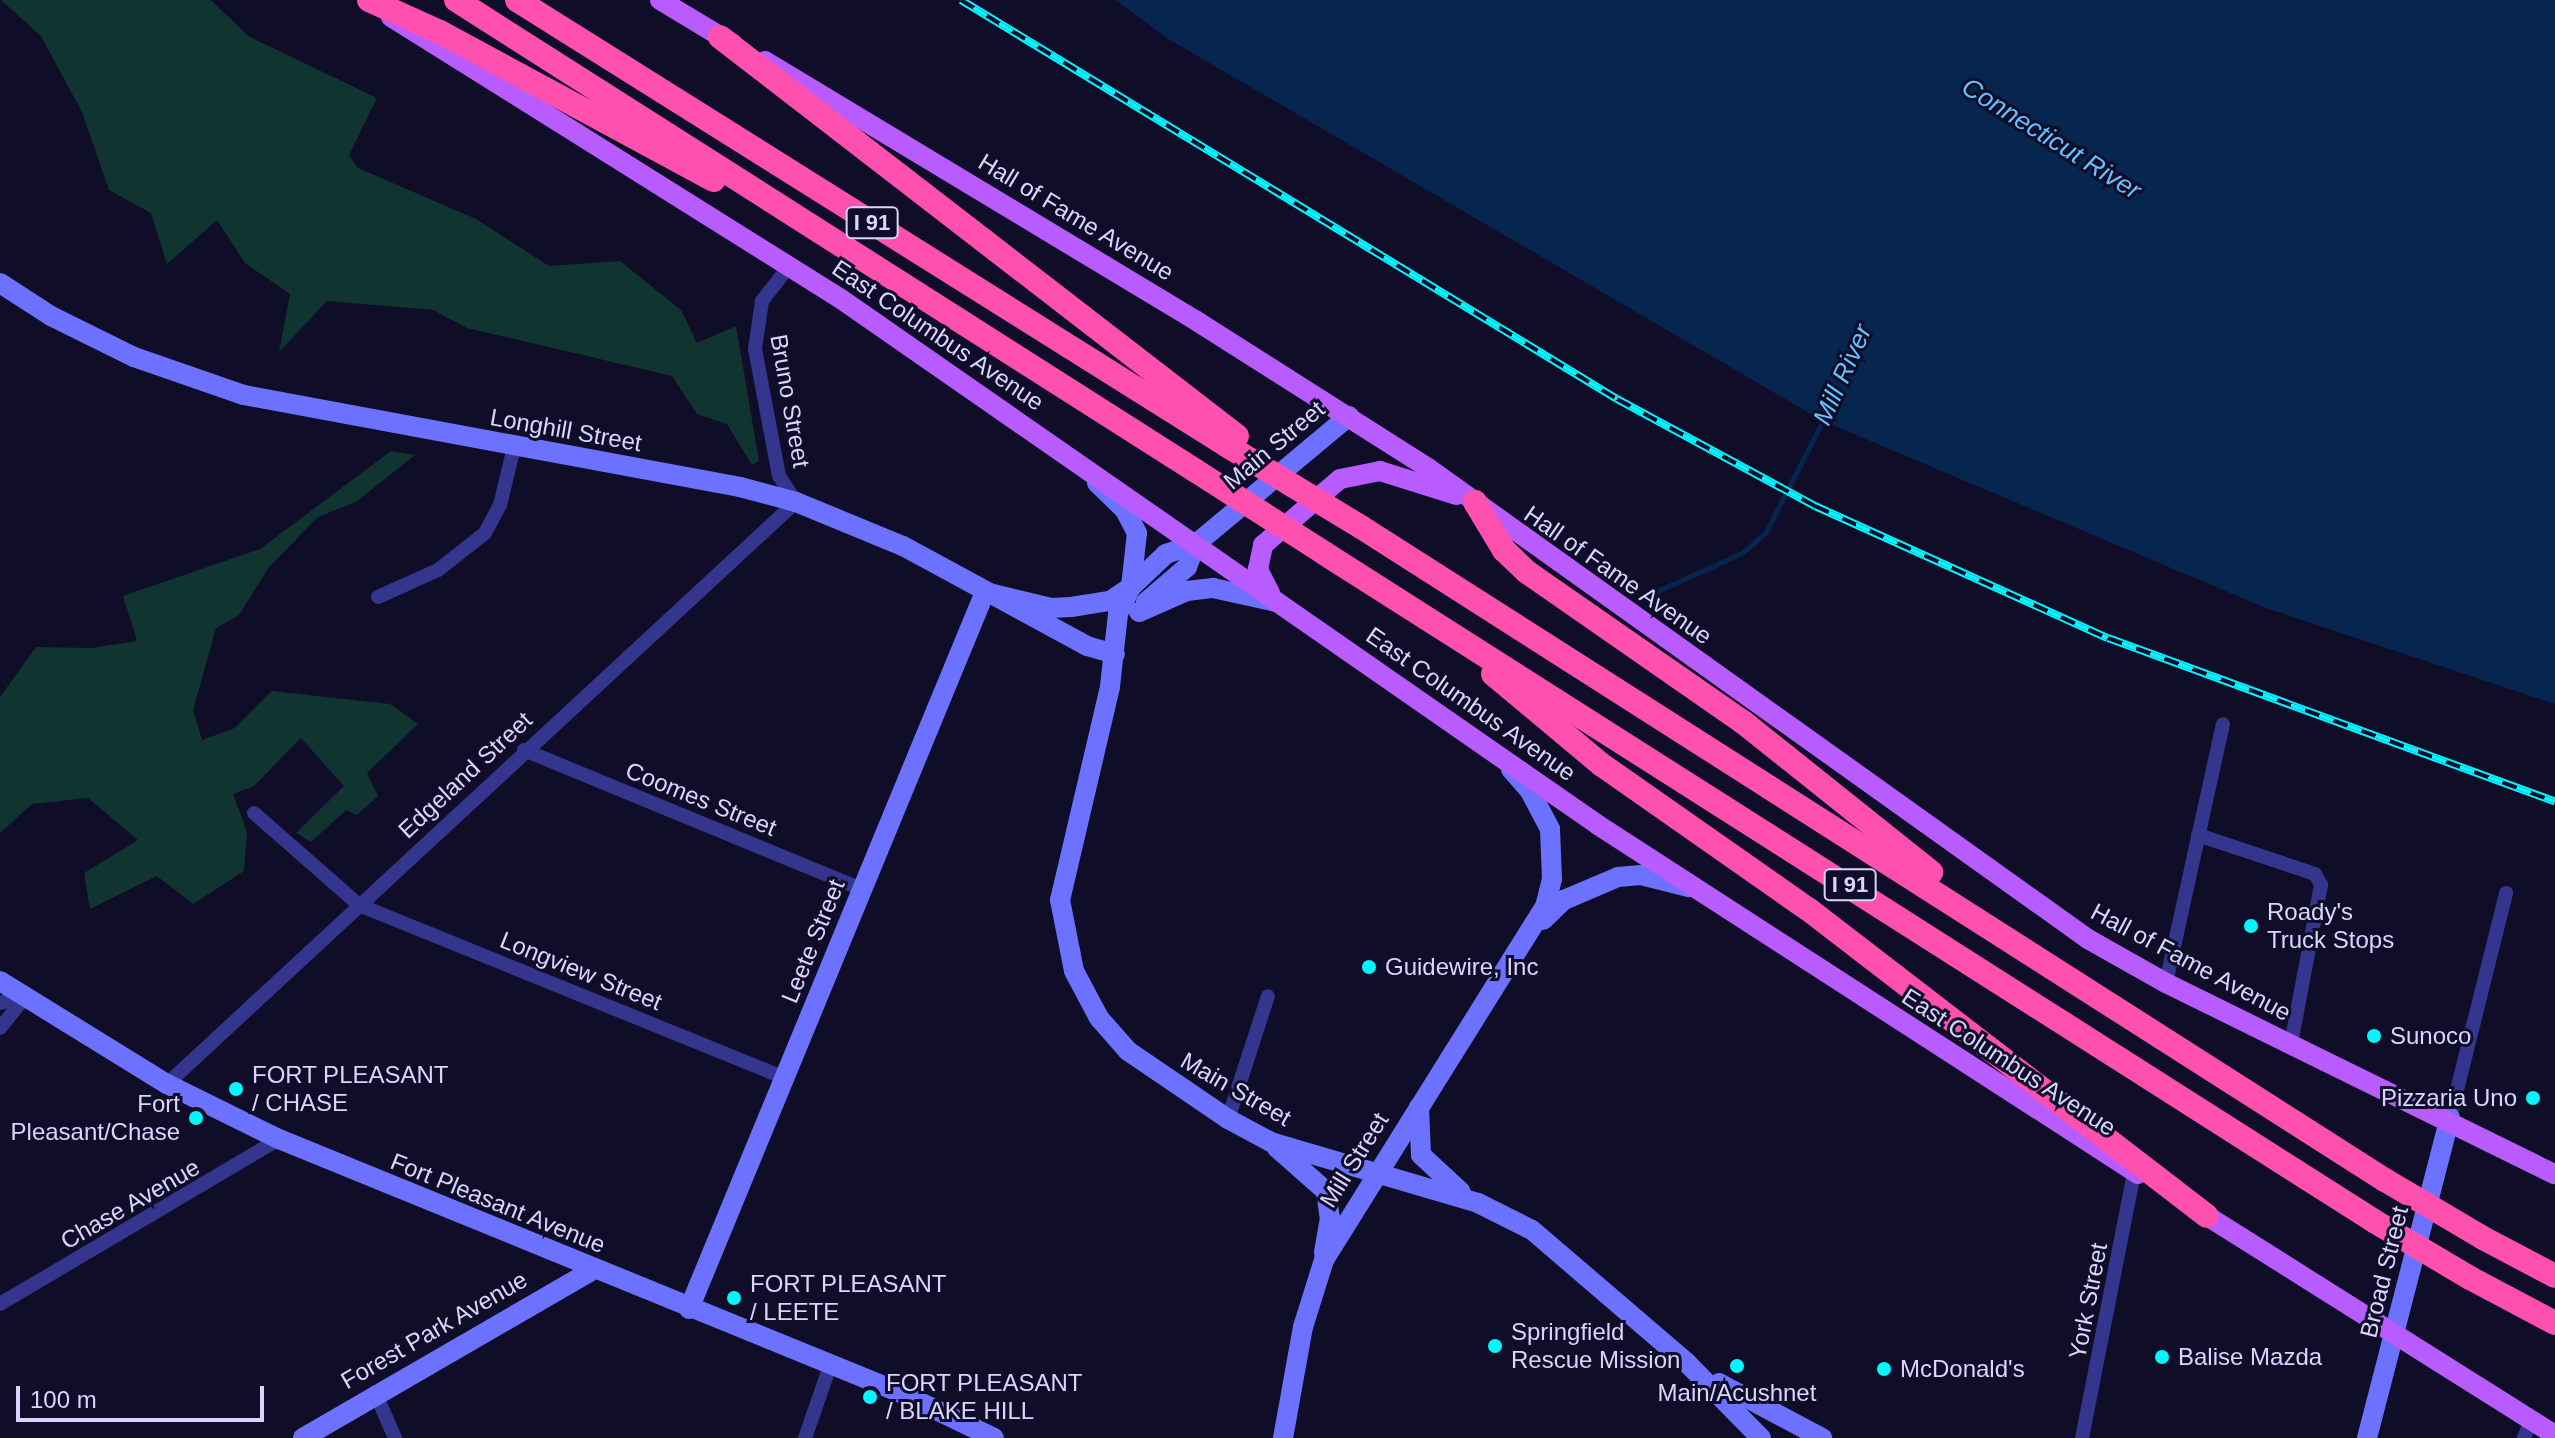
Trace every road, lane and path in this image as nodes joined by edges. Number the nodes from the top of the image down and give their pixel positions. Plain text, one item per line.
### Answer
1 (368, 0) edge
2 (456, 0) edge
3 (517, 0) edge
4 (660, 0) edge
5 (720, 37) junction
6 (790, 265) junction
7 (886, 275) junction
8 (2, 287) edge
9 (1349, 416) junction
10 (1231, 440) junction
11 (514, 447) junction
12 (1078, 463) junction
13 (796, 502) junction
14 (1475, 502) junction
15 (1196, 544) junction
16 (1131, 587) junction
17 (985, 592) junction
18 (378, 597) dead end
19 (1279, 602) junction
20 (1139, 612) junction
21 (1431, 620) junction
22 (1115, 654) junction
23 (2223, 724) dead end
24 (524, 750) junction
25 (1500, 757) junction
26 (254, 813) dead end
27 (2198, 835) junction
28 (862, 889) junction
29 (1699, 891) junction
30 (2506, 893) dead end
31 (359, 905) junction
32 (1529, 935) junction
33 (2017, 941) junction
34 (0, 981) edge
35 (2166, 983) junction
36 (26, 996) junction
37 (1268, 996) dead end
38 (0, 1003) edge
39 (0, 1028) edge
40 (2291, 1044) junction
41 (786, 1078) junction
42 (167, 1084) junction
43 (1420, 1103) junction
44 (2450, 1118) junction
45 (1228, 1119) junction
46 (279, 1139) junction
47 (1271, 1142) junction
48 (2134, 1172) junction
49 (1375, 1173) junction
50 (2555, 1174) edge
51 (1478, 1203) junction
52 (2207, 1216) junction
53 (1324, 1260) junction
54 (593, 1270) junction
55 (2555, 1276) edge
56 (2480, 1283) junction
57 (0, 1304) edge
58 (689, 1309) junction
59 (2555, 1323) edge
60 (2555, 1335) edge
61 (2396, 1336) junction
62 (1686, 1362) junction
63 (830, 1366) junction
64 (375, 1392) junction
65 (2527, 1429) edge
66 (2555, 1435) edge
67 (303, 1438) edge
68 (395, 1438) edge
69 (805, 1438) edge
70 (994, 1438) edge
71 (1283, 1438) edge
72 (1761, 1438) edge
73 (1822, 1438) edge
74 (2082, 1438) edge
75 (2367, 1438) edge

1 - 6 main road, East Columbus Avenue
1 - 7 highway
2 - 7 highway, I 91
3 - 10 highway, I 91
4 - 5 main road, Hall of Fame Avenue
5 - 9 main road, Hall of Fame Avenue
5 - 10 highway
6 - 12 main road, East Columbus Avenue
6 - 13 street, Bruno Street
7 - 21 highway, I 91, bridge
8 - 11 main road, Longhill Street
9 - 14 main road, Hall of Fame Avenue
9 - 15 main road, Main Street
10 - 33 highway, I 91, bridge
11 - 13 main road, Longhill Street
11 - 18 street
12 - 15 main road, East Columbus Avenue
12 - 16 main road
13 - 17 main road, Longhill Street
13 - 24 street, Edgeland Street
14 - 19 main road
14 - 33 highway
14 - 35 main road, Hall of Fame Avenue
15 - 16 main road, Main Street
15 - 19 main road, East Columbus Avenue
15 - 20 main road, Main Street
16 - 17 main road
16 - 22 main road, Main Street
17 - 22 main road, Longhill Street
17 - 28 main road, Leete Street
19 - 20 main road
19 - 25 main road, East Columbus Avenue
20 - 22 main road, Main Street
21 - 52 highway
21 - 56 highway, I 91, bridge
22 - 45 main road, Main Street
23 - 27 street
24 - 28 street, Coomes Street
24 - 31 street, Edgeland Street
25 - 29 main road, East Columbus Avenue
25 - 32 main road, Mill Street
26 - 31 street, Longview Street
27 - 35 street
27 - 40 street
28 - 41 main road, Leete Street
29 - 32 main road, Mill Street
29 - 48 main road, East Columbus Avenue
30 - 44 street
31 - 41 street, Longview Street
31 - 42 street, Edgeland Street
32 - 43 main road, Mill Street
33 - 55 highway, I 91, bridge
34 - 36 main road, Fort Pleasant Avenue
35 - 40 main road, Hall of Fame Avenue
36 - 38 street
36 - 39 street
36 - 42 main road, Fort Pleasant Avenue
37 - 45 street
40 - 44 main road, Hall of Fame Avenue
41 - 58 main road, Leete Street
42 - 46 main road, Fort Pleasant Avenue
43 - 49 main road, Mill Street
43 - 51 main road
44 - 50 main road, Hall of Fame Avenue
44 - 61 main road, Broad Street
45 - 47 main road, Main Street
46 - 54 main road, Fort Pleasant Avenue
46 - 57 street, Chase Avenue
47 - 49 main road, Main Street
47 - 53 main road
48 - 52 main road, East Columbus Avenue
48 - 74 street, York Street
49 - 51 main road, Main Street
49 - 53 main road, Mill Street
51 - 62 main road, Main Street
52 - 61 main road, East Columbus Avenue
53 - 71 main road, Mill Street
54 - 58 main road, Fort Pleasant Avenue
54 - 64 main road, Forest Park Avenue
56 - 59 highway, I 91
56 - 60 highway
58 - 63 main road, Fort Pleasant Avenue
61 - 65 main road, East Columbus Avenue
61 - 75 main road, Broad Street
62 - 72 main road, Main Street
62 - 73 main road, Main Street
63 - 69 street
63 - 70 main road, Fort Pleasant Avenue
64 - 67 main road, Forest Park Avenue
64 - 68 street
65 - 66 main road, East Columbus Avenue

